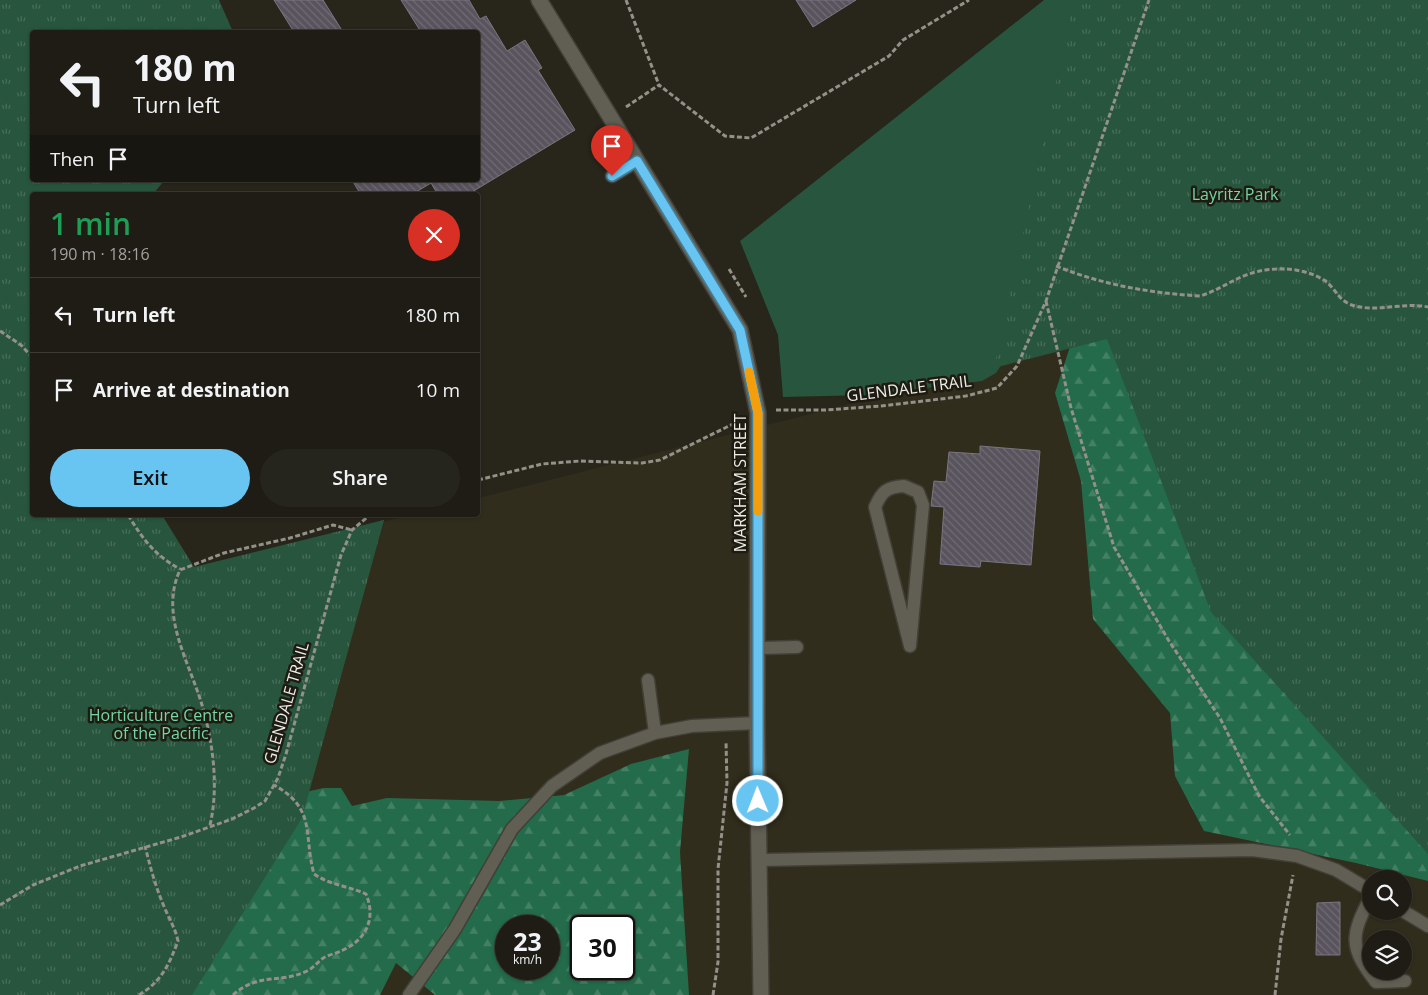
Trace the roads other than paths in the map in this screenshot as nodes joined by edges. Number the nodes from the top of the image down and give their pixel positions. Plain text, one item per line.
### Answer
1 (539, 0) edge
2 (637, 161) junction
3 (612, 176) dead end
4 (910, 646) joint
5 (797, 647) dead end
6 (758, 648) junction
7 (648, 680) dead end
8 (757, 723) junction
9 (655, 734) junction
10 (759, 860) junction
11 (1362, 886) edge
12 (1362, 913) edge
13 (1412, 916) edge
14 (1428, 926) edge
15 (1405, 981) dead end
16 (410, 995) edge
17 (761, 995) edge

1 - 2 street, MARKHAM STREET
2 - 3 lane
2 - 6 street, MARKHAM STREET
4 - 4 lane
5 - 6 lane
6 - 8 street, MARKHAM STREET
7 - 9 lane
8 - 9 lane
8 - 10 street, MARKHAM STREET
9 - 16 lane
10 - 11 lane
10 - 17 street, MARKHAM STREET
12 - 15 lane
13 - 14 lane

